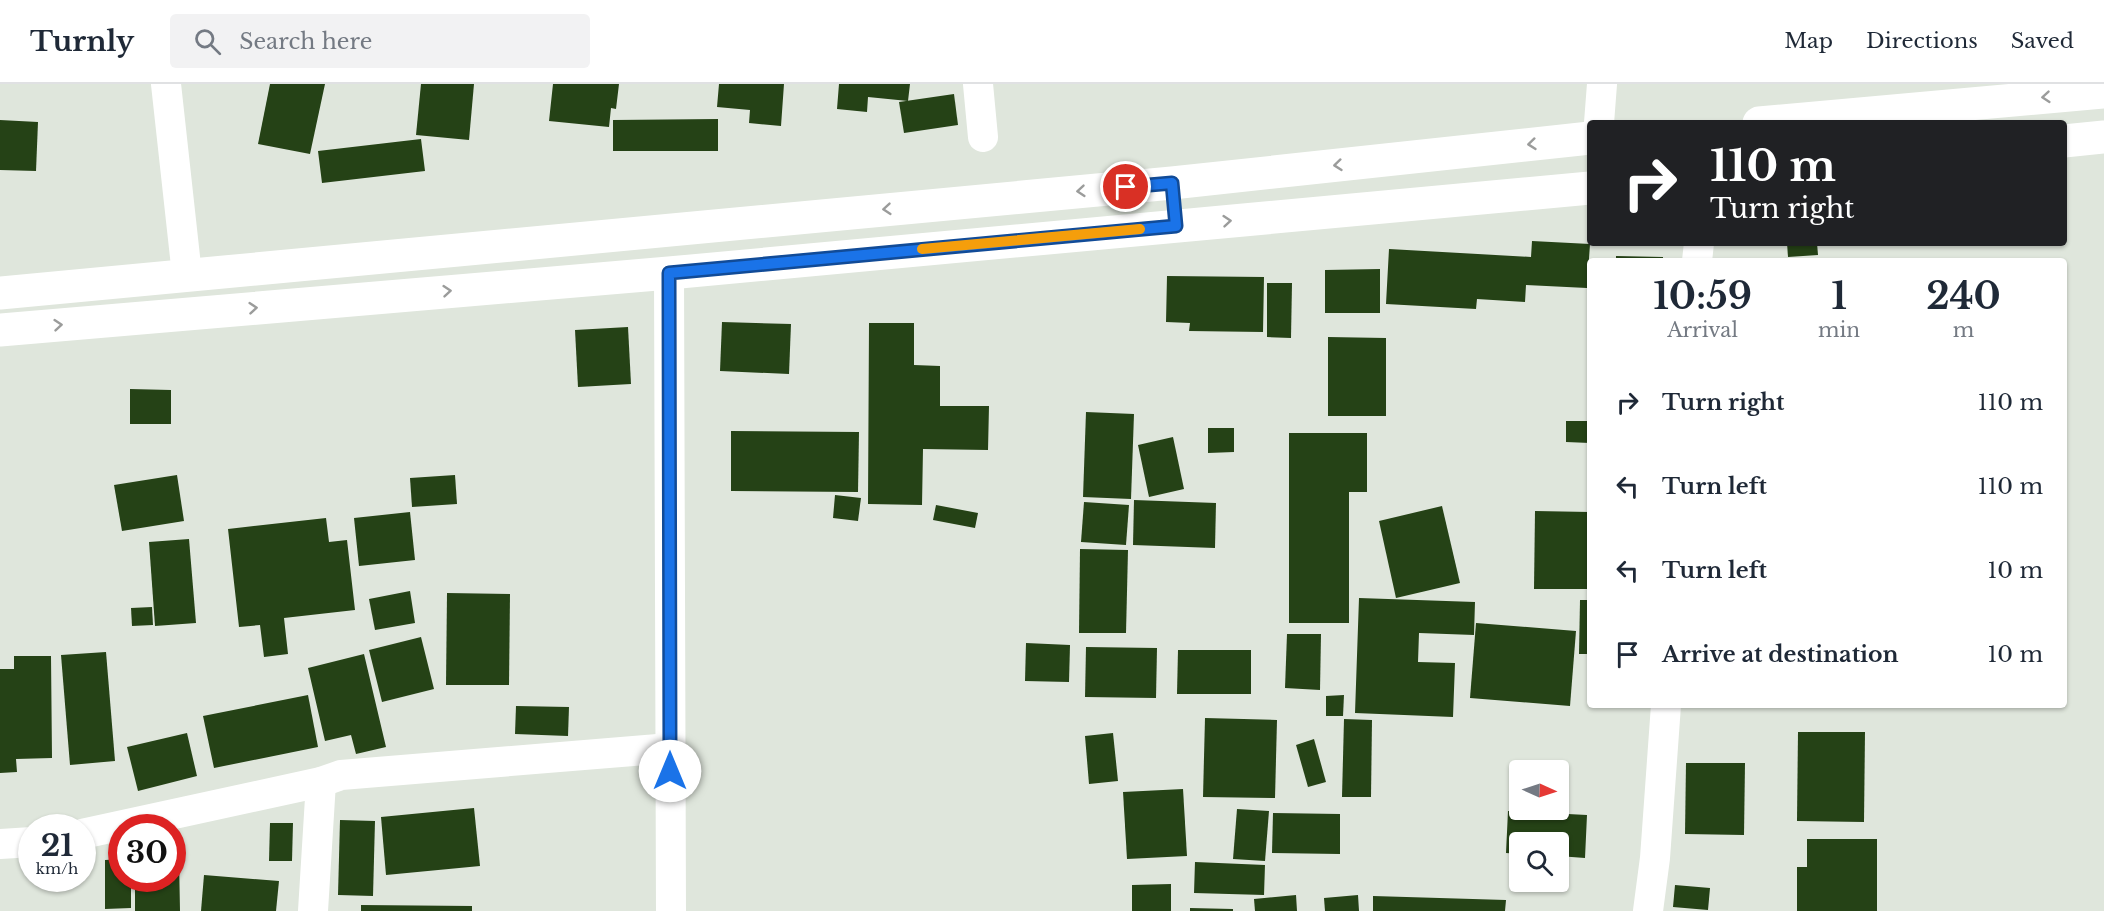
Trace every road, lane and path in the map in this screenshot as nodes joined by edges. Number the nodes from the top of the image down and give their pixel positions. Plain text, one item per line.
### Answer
1 (166, 84) edge
2 (978, 84) edge
3 (1602, 84) edge
4 (2104, 92) edge
5 (1599, 120) edge
6 (1792, 120) edge
7 (2104, 136) edge
8 (983, 137) dead end
9 (1587, 138) edge
10 (2067, 141) edge
11 (1172, 183) junction
12 (1587, 188) edge
13 (1176, 226) junction
14 (669, 273) junction
15 (187, 275) junction
16 (0, 292) edge
17 (0, 330) edge
18 (1666, 708) edge
19 (670, 748) junction
20 (321, 782) junction
21 (96, 831) edge
22 (18, 843) edge
23 (0, 844) edge
24 (313, 911) edge
25 (671, 911) edge
26 (1648, 911) edge

1 - 15 street
2 - 8 street
3 - 5 street
4 -> 6 street
7 - 10 street
9 -> 11 street
11 - 13 street
11 -> 15 street
13 -> 12 street
13 - 14 street
17 -> 14 street
14 - 19 street
15 - 16 street
18 - 26 street
19 - 20 street
19 - 25 street
20 - 21 street
20 - 24 street
22 - 23 street

